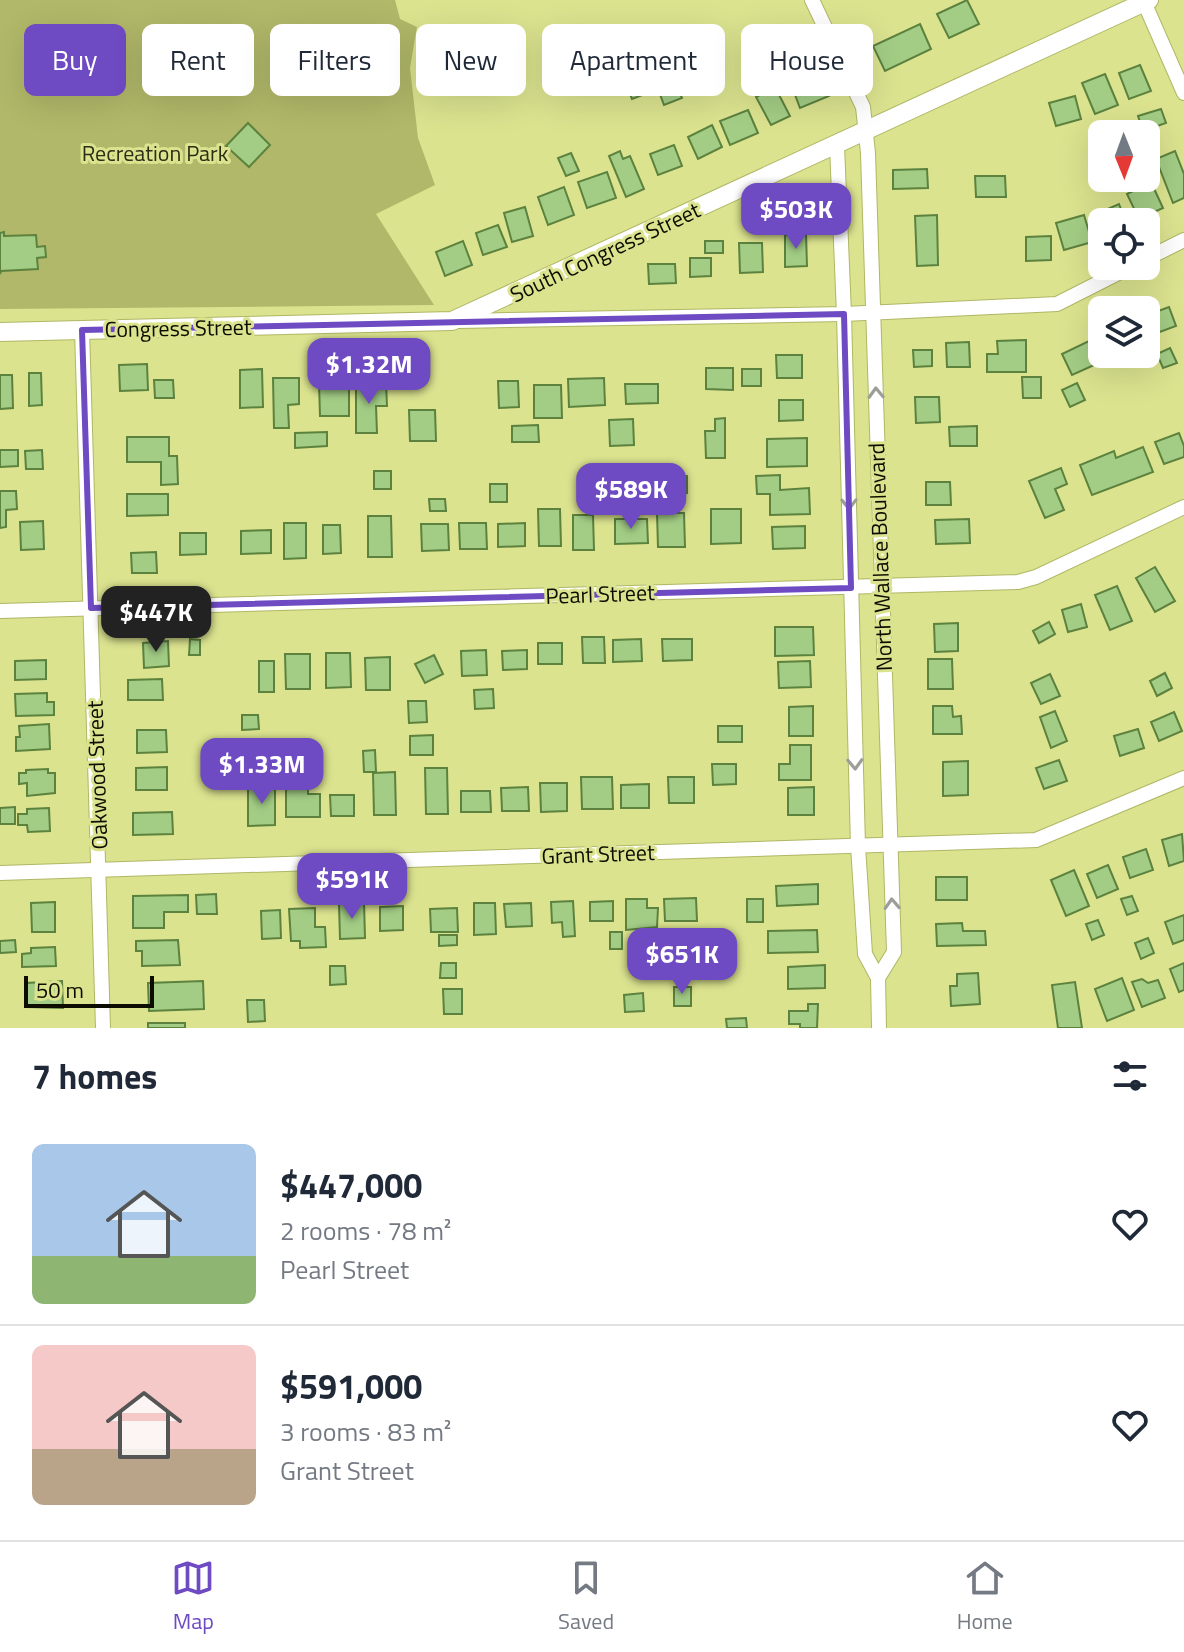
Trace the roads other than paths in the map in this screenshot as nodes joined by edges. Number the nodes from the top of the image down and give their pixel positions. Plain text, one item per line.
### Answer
1 (812, 0) edge
2 (1146, 1) edge
3 (1184, 93) edge
4 (865, 132) junction
5 (837, 146) junction
6 (1184, 240) edge
7 (1160, 252) edge
8 (1104, 280) edge
9 (874, 313) junction
10 (844, 314) junction
11 (452, 321) junction
12 (82, 330) junction
13 (0, 332) edge
14 (1184, 507) edge
15 (882, 587) junction
16 (851, 588) junction
17 (91, 608) junction
18 (0, 611) edge
19 (1184, 778) edge
20 (890, 845) junction
21 (858, 846) junction
22 (100, 870) junction
23 (0, 873) edge
24 (878, 978) junction
25 (103, 1028) edge
26 (879, 1028) edge

1 - 4 street, North Wallace Boulevard
2 - 3 street
2 - 4 street, South Congress Street
4 - 5 street, South Congress Street
4 - 9 street, North Wallace Boulevard
5 - 10 street, North Wallace Boulevard
5 - 11 street, South Congress Street
6 - 7 street
8 - 9 street
9 - 10 street
15 -> 9 street, North Wallace Boulevard
10 - 11 street
10 -> 16 street, North Wallace Boulevard
11 - 12 street, Congress Street
12 - 13 street, Congress Street
12 - 17 street, Oakwood Street
14 - 15 street, Pearl Street
15 - 16 street, Pearl Street
15 - 20 street, North Wallace Boulevard
16 - 17 street, Pearl Street
16 -> 21 street, North Wallace Boulevard
17 - 18 street, Pearl Street
17 - 22 street, Oakwood Street
19 - 20 street, Grant Street
20 - 21 street, Grant Street
24 -> 20 street, North Wallace Boulevard
21 - 22 street, Grant Street
21 - 24 street, North Wallace Boulevard
22 - 23 street, Grant Street
22 - 25 street, Oakwood Street
24 - 26 street, North Wallace Boulevard

